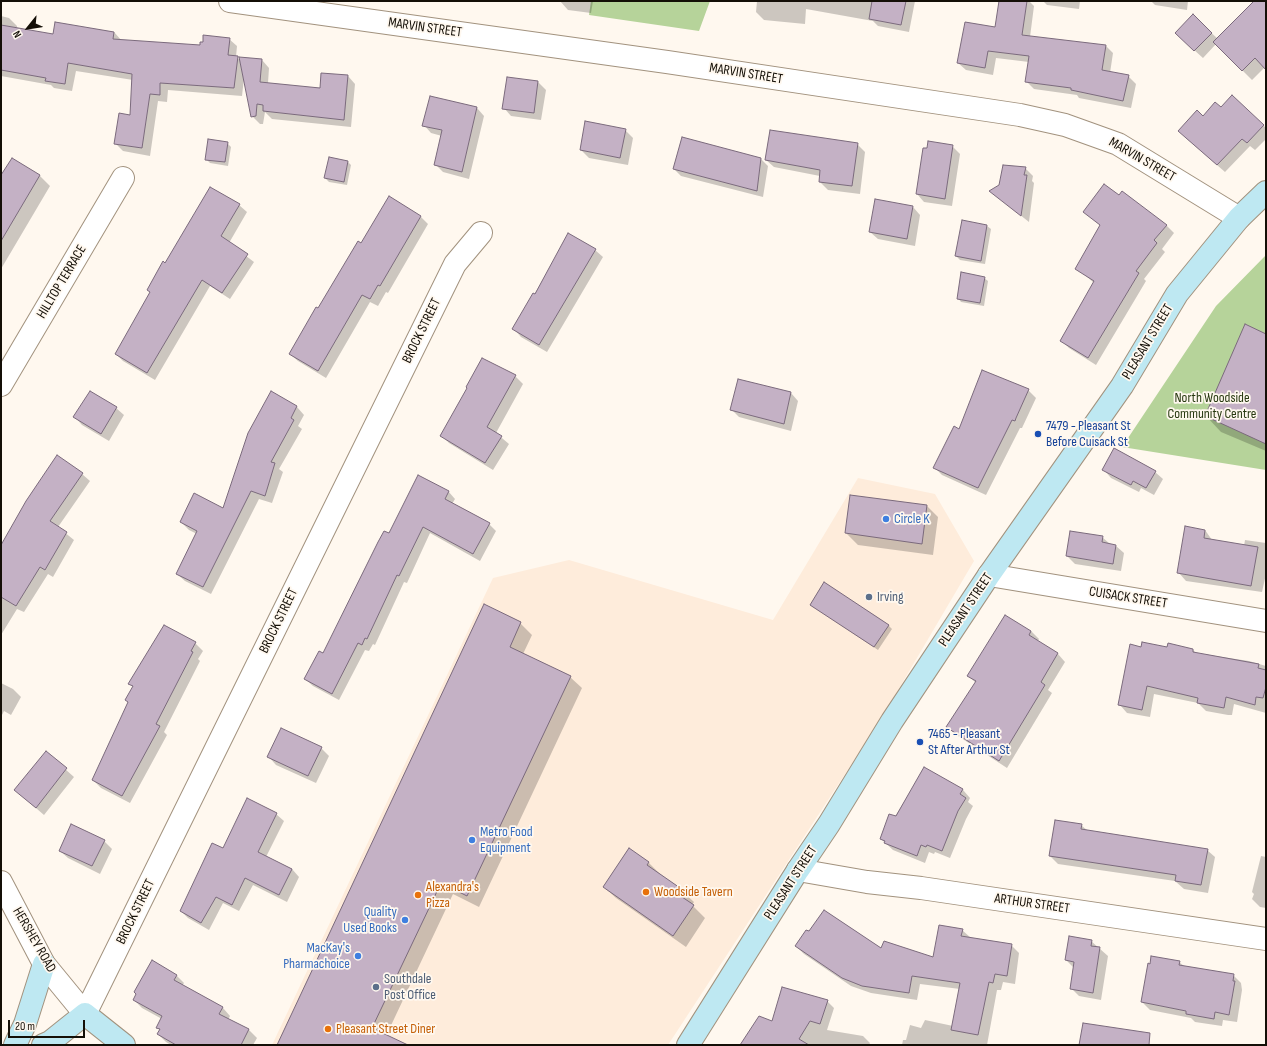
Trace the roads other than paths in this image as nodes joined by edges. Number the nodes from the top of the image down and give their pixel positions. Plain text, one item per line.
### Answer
1 (230, 1) edge
2 (123, 178) dead end
3 (1266, 192) edge
4 (1239, 218) junction
5 (480, 233) dead end
6 (1, 385) edge
7 (989, 575) junction
8 (1266, 621) edge
9 (798, 870) junction
10 (1, 882) edge
11 (1266, 938) edge
12 (44, 964) junction
13 (85, 1014) junction
14 (15, 1045) edge
15 (43, 1045) edge
16 (124, 1045) edge
17 (688, 1045) edge

1 - 4 street, MARVIN STREET
2 - 6 street, HILLTOP TERRACE
3 - 4 main road, PLEASANT STREET
4 - 7 main road, PLEASANT STREET
5 - 13 street, BROCK STREET
7 - 8 street, CUISACK STREET
7 - 9 main road, PLEASANT STREET
9 - 11 street, ARTHUR STREET
9 - 17 main road, PLEASANT STREET
10 - 12 street, HERSHEY ROAD
12 - 13 street, HERSHEY ROAD
12 - 14 main road
13 - 15 main road
13 - 16 main road

